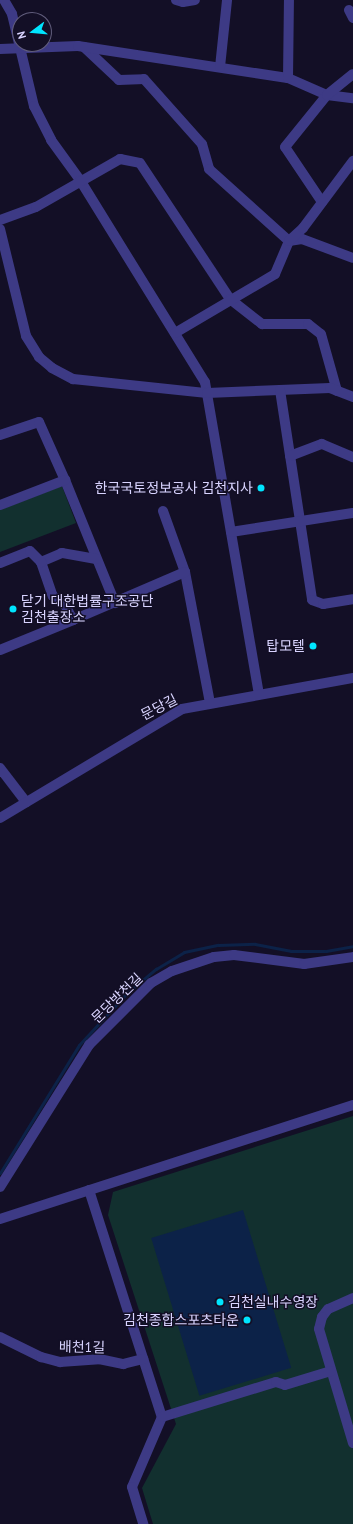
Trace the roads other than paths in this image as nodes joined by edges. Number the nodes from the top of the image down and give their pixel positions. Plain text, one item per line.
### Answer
1 (4, 0) edge
2 (176, 0) edge
3 (195, 0) edge
4 (227, 0) edge
5 (289, 0) edge
6 (12, 14) edge
7 (52, 47) edge
8 (84, 47) junction
9 (12, 48) edge
10 (0, 49) edge
11 (21, 52) edge
12 (220, 67) junction
13 (353, 74) edge
14 (288, 78) junction
15 (327, 95) junction
16 (353, 98) edge
17 (353, 161) edge
18 (80, 180) junction
19 (322, 202) junction
20 (0, 220) edge
21 (0, 229) edge
22 (289, 241) junction
23 (353, 258) edge
24 (230, 299) junction
25 (175, 333) junction
26 (280, 390) junction
27 (337, 391) junction
28 (207, 392) junction
29 (353, 397) edge
30 (0, 435) edge
31 (290, 456) junction
32 (353, 457) edge
33 (65, 480) junction
34 (0, 505) edge
35 (163, 511) dead end
36 (353, 513) edge
37 (300, 521) junction
38 (231, 532) junction
39 (96, 559) junction
40 (41, 562) junction
41 (0, 563) edge
42 (185, 572) junction
43 (353, 599) edge
44 (115, 603) junction
45 (73, 620) junction
46 (0, 650) edge
47 (353, 678) edge
48 (259, 694) junction
49 (210, 703) junction
50 (0, 768) edge
51 (26, 802) junction
52 (0, 818) edge
53 (353, 957) edge
54 (353, 1105) edge
55 (0, 1187) edge
56 (89, 1190) junction
57 (0, 1219) edge
58 (353, 1298) edge
59 (0, 1337) edge
60 (143, 1359) junction
61 (331, 1370) junction
62 (162, 1417) junction
63 (353, 1443) edge
64 (143, 1524) edge

1 - 6 street
2 - 3 street
4 - 12 street
5 - 14 street
7 - 8 street
8 - 12 street
8 - 22 street
9 - 10 street
11 - 18 street
12 - 14 street
13 - 15 street
14 - 15 street
15 - 16 street
15 - 19 street
17 - 19 street
18 - 20 street
18 - 24 street
18 - 25 street
19 - 22 street
21 - 28 street
22 - 23 street
22 - 24 street
24 - 25 street
24 - 27 street
25 - 28 street
26 - 27 street
26 - 28 street
26 - 31 street
27 - 29 street
28 - 38 street
30 - 33 street
31 - 32 street
31 - 37 street
33 - 34 street
33 - 39 street
35 - 42 street
36 - 37 street
37 - 38 street
37 - 43 street
38 - 48 street
39 - 40 street
39 - 44 street
40 - 41 street
40 - 45 street
42 - 44 street
42 - 49 street
44 - 45 street
45 - 46 street
47 - 48 street, 문당길
48 - 49 street, 문당길
49 - 51 street, 문당길
50 - 51 street
51 - 52 street, 문당길
53 - 55 street, 문당방천길
54 - 56 street
56 - 57 street
56 - 60 street
58 - 61 street
59 - 60 street, 배천1길
60 - 62 street
61 - 62 street
61 - 63 street
62 - 64 street

